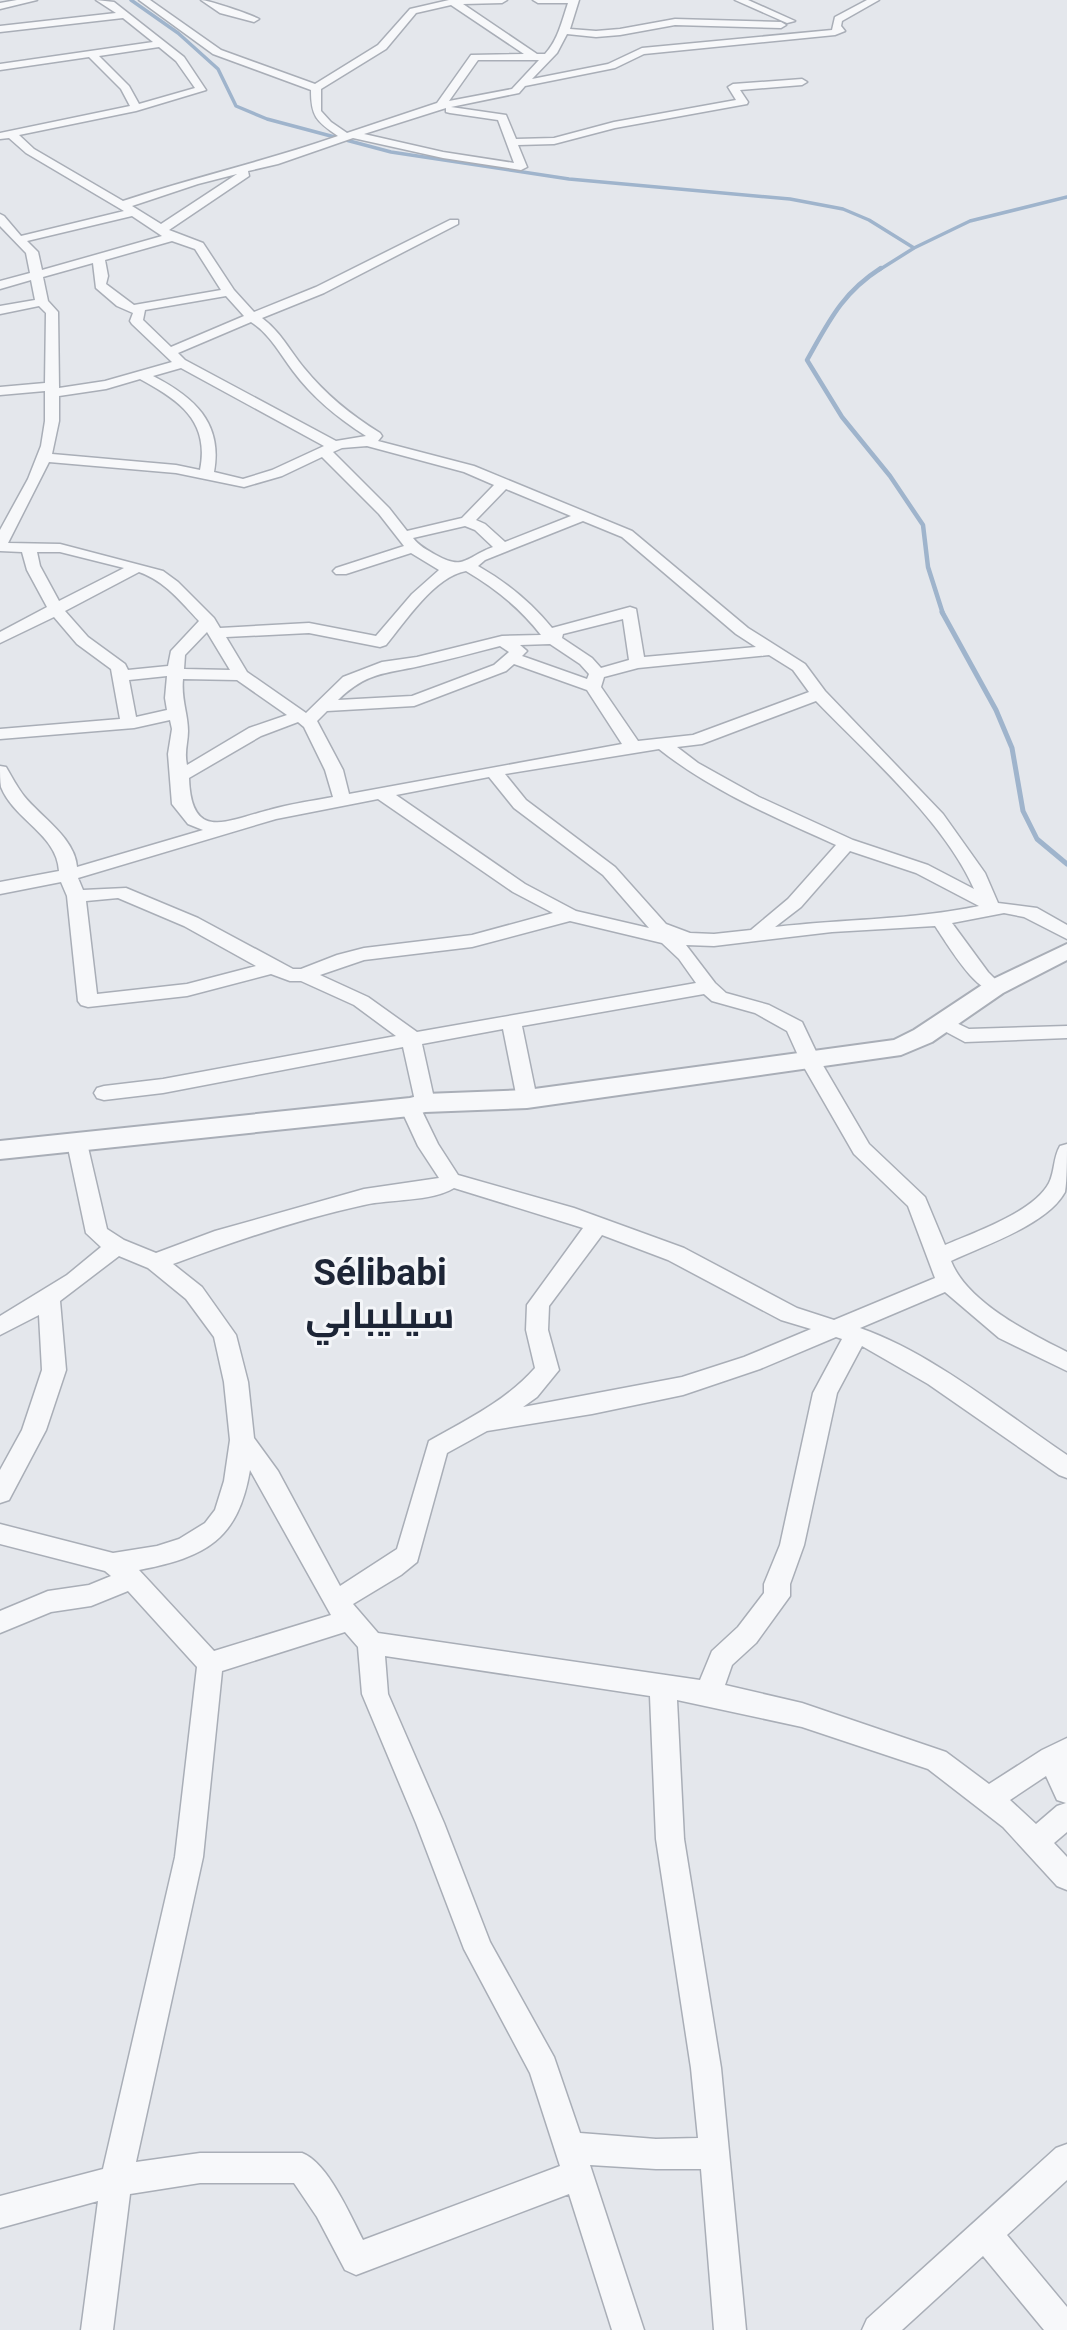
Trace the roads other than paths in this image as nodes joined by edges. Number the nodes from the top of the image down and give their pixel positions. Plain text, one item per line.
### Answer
1 (32, 0) edge
2 (102, 0) edge
3 (144, 0) edge
4 (206, 0) edge
5 (502, 0) edge
6 (543, 0) edge
7 (572, 0) edge
8 (740, 0) edge
9 (874, 0) edge
10 (452, 1) edge
11 (0, 6) edge
12 (123, 15) junction
13 (254, 19) dead end
14 (810, 24) junction
15 (0, 29) edge
16 (564, 31) junction
17 (832, 33) junction
18 (160, 44) junction
19 (93, 54) junction
20 (541, 57) junction
21 (0, 67) edge
22 (802, 82) dead end
23 (316, 88) junction
24 (512, 101) junction
25 (436, 106) junction
26 (136, 108) junction
27 (6, 135) edge
28 (349, 136) junction
29 (512, 142) junction
30 (259, 165) junction
31 (123, 205) junction
32 (134, 212) junction
33 (0, 218) edge
34 (454, 222) dead end
35 (89, 223) junction
36 (167, 233) junction
37 (18, 240) junction
38 (111, 242) junction
39 (98, 257) junction
40 (37, 273) junction
41 (0, 285) edge
42 (229, 292) junction
43 (42, 302) junction
44 (131, 309) junction
45 (0, 310) edge
46 (253, 317) junction
47 (168, 353) junction
48 (182, 363) junction
49 (140, 374) junction
50 (52, 390) junction
51 (0, 391) edge
52 (367, 442) junction
53 (330, 449) junction
54 (42, 457) junction
55 (206, 475) junction
56 (503, 484) junction
57 (581, 517) junction
58 (467, 521) junction
59 (0, 542) edge
60 (408, 542) junction
61 (29, 547) junction
62 (503, 548) junction
63 (138, 566) junction
64 (468, 566) junction
65 (449, 569) junction
66 (341, 570) dead end
67 (54, 609) junction
68 (212, 627) junction
69 (0, 638) edge
70 (553, 639) junction
71 (502, 640) junction
72 (380, 642) junction
73 (772, 650) junction
74 (512, 658) junction
75 (637, 663) junction
76 (398, 664) junction
77 (175, 672) junction
78 (241, 675) junction
79 (121, 677) junction
80 (595, 680) junction
81 (819, 694) junction
82 (323, 706) junction
83 (176, 713) junction
84 (303, 719) junction
85 (129, 723) junction
86 (0, 734) edge
87 (664, 745) junction
88 (633, 747) junction
89 (0, 771) edge
90 (493, 771) junction
91 (180, 776) junction
92 (380, 792) junction
93 (342, 800) junction
94 (220, 830) junction
95 (847, 844) junction
96 (68, 875) junction
97 (0, 888) edge
98 (76, 896) junction
99 (990, 906) junction
100 (570, 915) junction
101 (940, 920) junction
102 (653, 930) junction
103 (755, 937) junction
104 (714, 940) junction
105 (1065, 951) edge
106 (686, 955) junction
107 (273, 967) junction
108 (304, 975) junction
109 (708, 987) junction
110 (994, 988) junction
111 (511, 1022) junction
112 (944, 1023) junction
113 (1067, 1032) edge
114 (414, 1039) junction
115 (811, 1062) junction
116 (104, 1093) dead end
117 (527, 1099) junction
118 (417, 1105) junction
119 (77, 1143) junction
120 (0, 1150) edge
121 (1067, 1151) edge
122 (451, 1180) junction
123 (597, 1225) junction
124 (116, 1246) junction
125 (939, 1256) junction
126 (156, 1262) junction
127 (948, 1282) junction
128 (49, 1298) junction
129 (0, 1327) edge
130 (845, 1331) junction
131 (1067, 1362) edge
132 (482, 1423) junction
133 (242, 1440) junction
134 (1067, 1468) edge
135 (0, 1493) edge
136 (0, 1534) edge
137 (123, 1571) junction
138 (342, 1611) junction
139 (0, 1622) edge
140 (371, 1643) junction
141 (210, 1664) junction
142 (663, 1686) junction
143 (709, 1693) junction
144 (1059, 1754) edge
145 (1067, 1791) edge
146 (988, 1800) junction
147 (1067, 1815) edge
148 (1035, 1842) junction
149 (1067, 1877) edge
150 (715, 2153) junction
151 (1067, 2159) edge
152 (573, 2162) junction
153 (116, 2180) junction
154 (0, 2212) edge
155 (985, 2233) junction
156 (97, 2330) edge
157 (628, 2330) edge
158 (730, 2330) edge
159 (878, 2330) edge
160 (1065, 2330) edge

1 - 11 street
2 - 12 street
3 - 23 street
4 - 13 street
5 - 10 street
6 - 7 street
7 - 16 street
8 - 14 street
9 - 17 street
10 - 20 street
10 - 23 street
12 - 15 street
12 - 18 street
14 - 16 street
14 - 17 street
16 - 20 street
17 - 24 street
18 - 19 street
18 - 26 street
19 - 21 street
19 - 26 street
20 - 24 street
20 - 25 street
22 - 29 street
23 - 28 street
24 - 25 street
24 - 25 street
24 - 29 street
25 - 28 street
26 - 27 street
27 - 31 street
28 - 29 street
28 - 30 street
30 - 31 street
30 - 36 street
31 - 32 street
32 - 35 street
32 - 36 street
33 - 37 street
34 - 46 street
35 - 37 street
35 - 38 street
36 - 38 street
36 - 42 street
37 - 40 street
38 - 39 street
39 - 40 street
39 - 44 street
40 - 41 street
40 - 43 street
42 - 44 street
42 - 46 street
43 - 45 street
43 - 50 street
44 - 47 street
46 - 47 street
46 - 52 street
47 - 48 street
48 - 49 street
48 - 53 street
49 - 50 street
49 - 55 street
50 - 51 street
50 - 54 street
52 - 53 street
52 - 56 street
53 - 55 street
53 - 60 street
54 - 55 street
54 - 59 street
56 - 57 street
56 - 58 street
57 - 62 street
57 - 73 street
58 - 60 street
58 - 62 street
59 - 61 street
60 - 65 street
60 - 66 street
61 - 63 street
61 - 67 street
62 - 64 street
63 - 67 street
63 - 68 street
64 - 65 street
64 - 70 street
65 - 72 street
67 - 69 street
67 - 79 street
68 - 72 street
68 - 77 street
68 - 78 street
70 - 71 street
70 - 75 street
70 - 80 street
71 - 74 street
71 - 76 street
72 - 76 street
73 - 75 street
73 - 81 street
74 - 80 street
74 - 82 street
75 - 80 street
76 - 82 street
77 - 78 street
77 - 79 street
77 - 83 street
78 - 84 street
79 - 85 street
80 - 88 street
81 - 87 street
81 - 99 street
82 - 84 street
83 - 85 street
83 - 91 street
84 - 91 street
84 - 93 street
85 - 86 street
87 - 88 street
87 - 95 street
88 - 90 street
89 - 96 street
90 - 92 street
90 - 102 street
91 - 94 street
92 - 93 street
92 - 100 street
93 - 94 street
94 - 96 street
95 - 99 street
95 - 103 street
96 - 97 street
96 - 98 street
98 - 107 street
98 - 107 street
99 - 101 street
99 - 105 street
100 - 102 street
100 - 108 street
101 - 103 street
101 - 110 street
102 - 104 street
102 - 106 street
103 - 104 street
104 - 106 street
105 - 110 street
106 - 109 street
107 - 108 street
108 - 114 street
109 - 111 street
109 - 115 street
110 - 112 street
111 - 114 street
111 - 117 street
112 - 113 street
112 - 115 street
114 - 116 street
114 - 118 street
115 - 117 street
115 - 125 street
117 - 118 street
118 - 119 street
118 - 122 street
119 - 120 street
119 - 124 street
121 - 125 street
122 - 123 street
122 - 126 street
123 - 130 street
123 - 132 street
124 - 126 street
124 - 128 street
125 - 127 street
126 - 133 street
127 - 130 street
127 - 131 street
128 - 129 street
128 - 135 street
130 - 132 street
130 - 134 street
130 - 143 street
132 - 138 street
133 - 137 street
133 - 138 street
136 - 137 street
137 - 139 street
137 - 141 street
138 - 140 street
138 - 141 street
140 - 142 street
140 - 152 street
141 - 153 street
142 - 143 street
142 - 150 street
143 - 146 street
144 - 145 street
144 - 146 street
146 - 148 street
147 - 148 street
148 - 149 street
150 - 152 street
150 - 158 street
151 - 155 street
152 - 153 street
152 - 157 street
153 - 154 street
153 - 156 street
155 - 159 street
155 - 160 street

